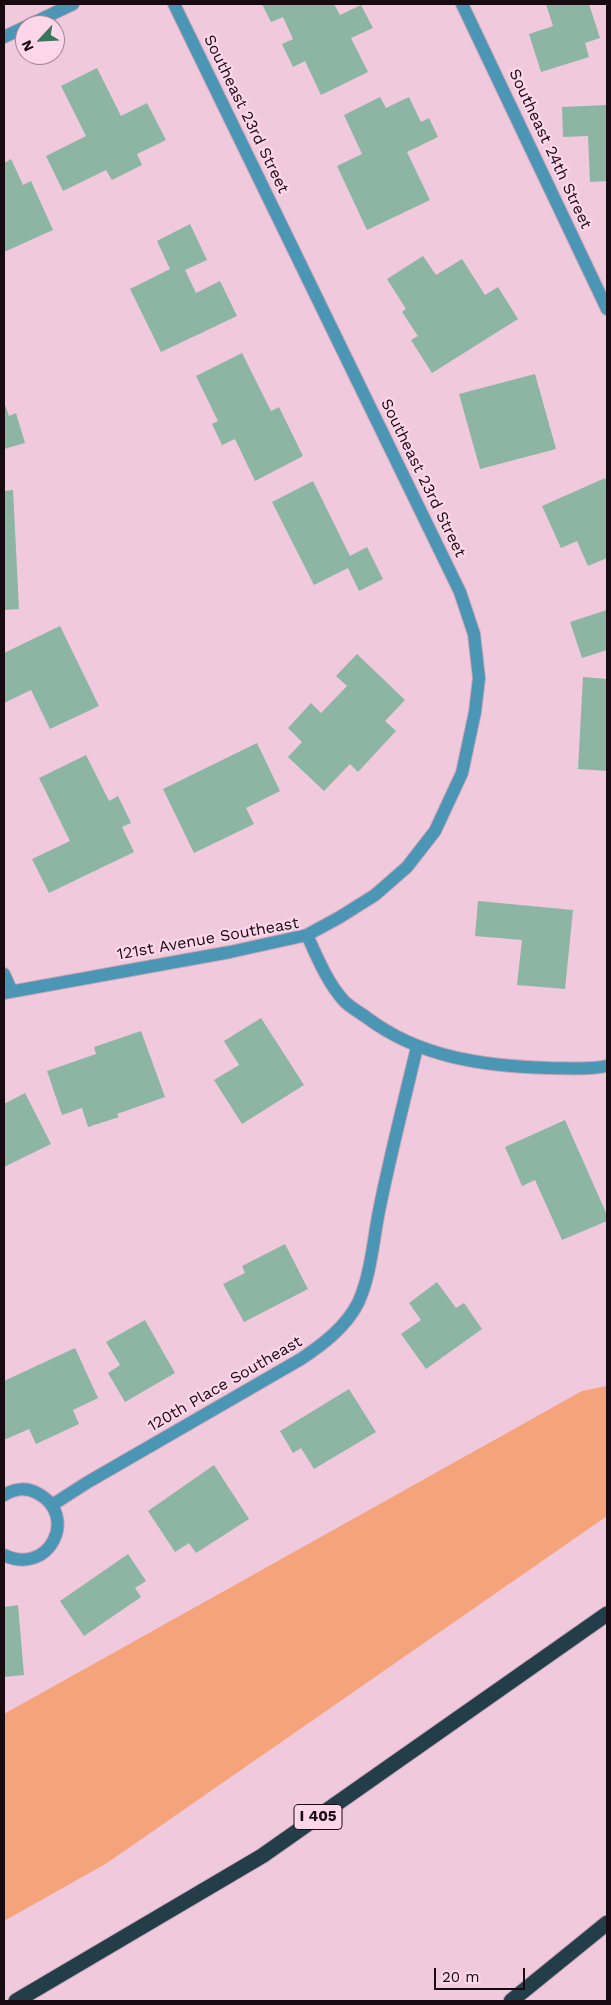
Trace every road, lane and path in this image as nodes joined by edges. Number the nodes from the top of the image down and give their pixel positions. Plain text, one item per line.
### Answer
1 (73, 4) edge
2 (174, 4) edge
3 (462, 4) edge
4 (50, 15) edge
5 (607, 309) edge
6 (307, 935) junction
7 (4, 974) edge
8 (7, 991) edge
9 (417, 1047) junction
10 (607, 1066) edge
11 (4, 1495) edge
12 (52, 1505) junction
13 (4, 1555) edge
14 (607, 1614) edge
15 (607, 1923) edge
16 (16, 2001) edge
17 (511, 2001) edge

1 - 4 street
2 - 6 street, Southeast 23rd Street
3 - 5 street, Southeast 24th Street
6 - 8 street, 121st Avenue Southeast
6 - 9 street, 121st Avenue Southeast
7 - 8 street
9 - 10 street, 121st Avenue Southeast
9 - 12 street, 120th Place Southeast
11 - 12 street
12 - 13 street
14 - 16 highway, I 405
15 - 17 highway

